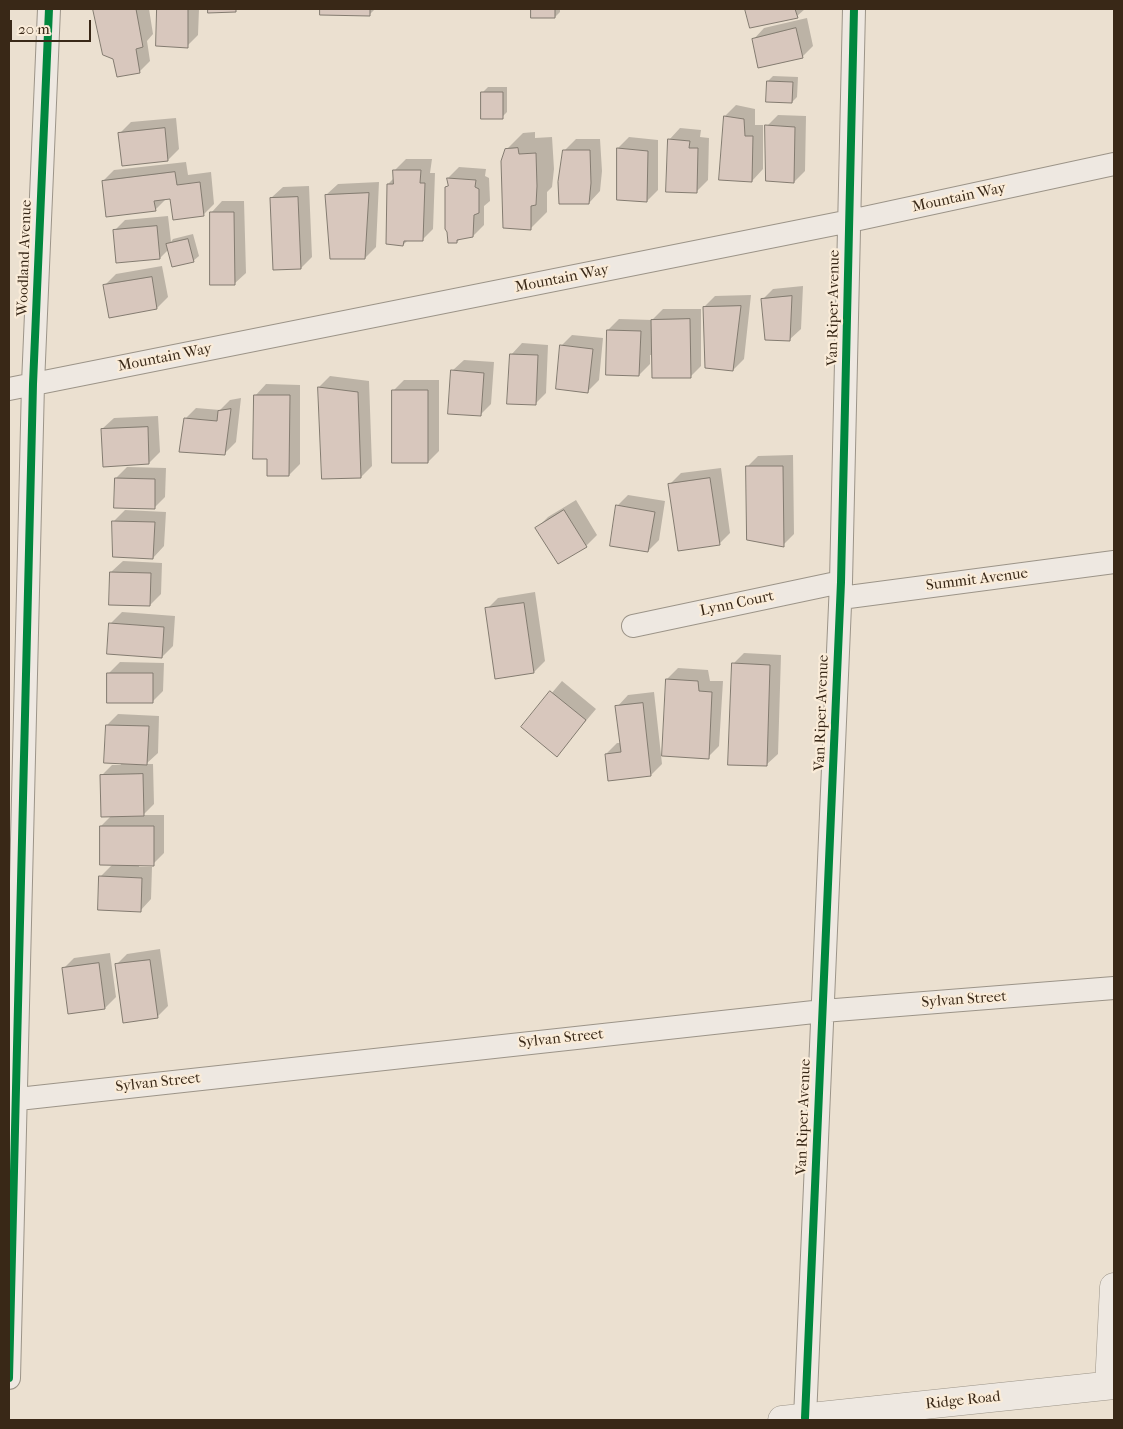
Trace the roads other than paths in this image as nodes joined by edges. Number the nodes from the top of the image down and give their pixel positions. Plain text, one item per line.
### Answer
1 (49, 9) edge
2 (854, 9) edge
3 (1114, 164) edge
4 (850, 221) junction
5 (33, 384) junction
6 (9, 389) edge
7 (1114, 562) edge
8 (841, 590) junction
9 (632, 626) dead end
10 (1114, 988) edge
11 (823, 1011) junction
12 (12, 1099) edge
13 (1114, 1287) edge
14 (9, 1378) edge
15 (1112, 1385) edge
16 (794, 1419) edge

1 - 5 street, Woodland Avenue
2 - 4 street, Van Riper Avenue
3 - 4 street, Mountain Way
4 - 5 street, Mountain Way
4 - 8 street, Van Riper Avenue
5 - 6 street, Mountain Way
5 - 12 street, Woodland Avenue
7 - 8 street, Summit Avenue
8 - 9 street, Lynn Court
8 - 11 street, Van Riper Avenue
10 - 11 street, Sylvan Street
11 - 12 street, Sylvan Street
11 - 16 street, Van Riper Avenue
12 - 14 street, Woodland Avenue
13 - 15 street
15 - 16 street, Ridge Road

